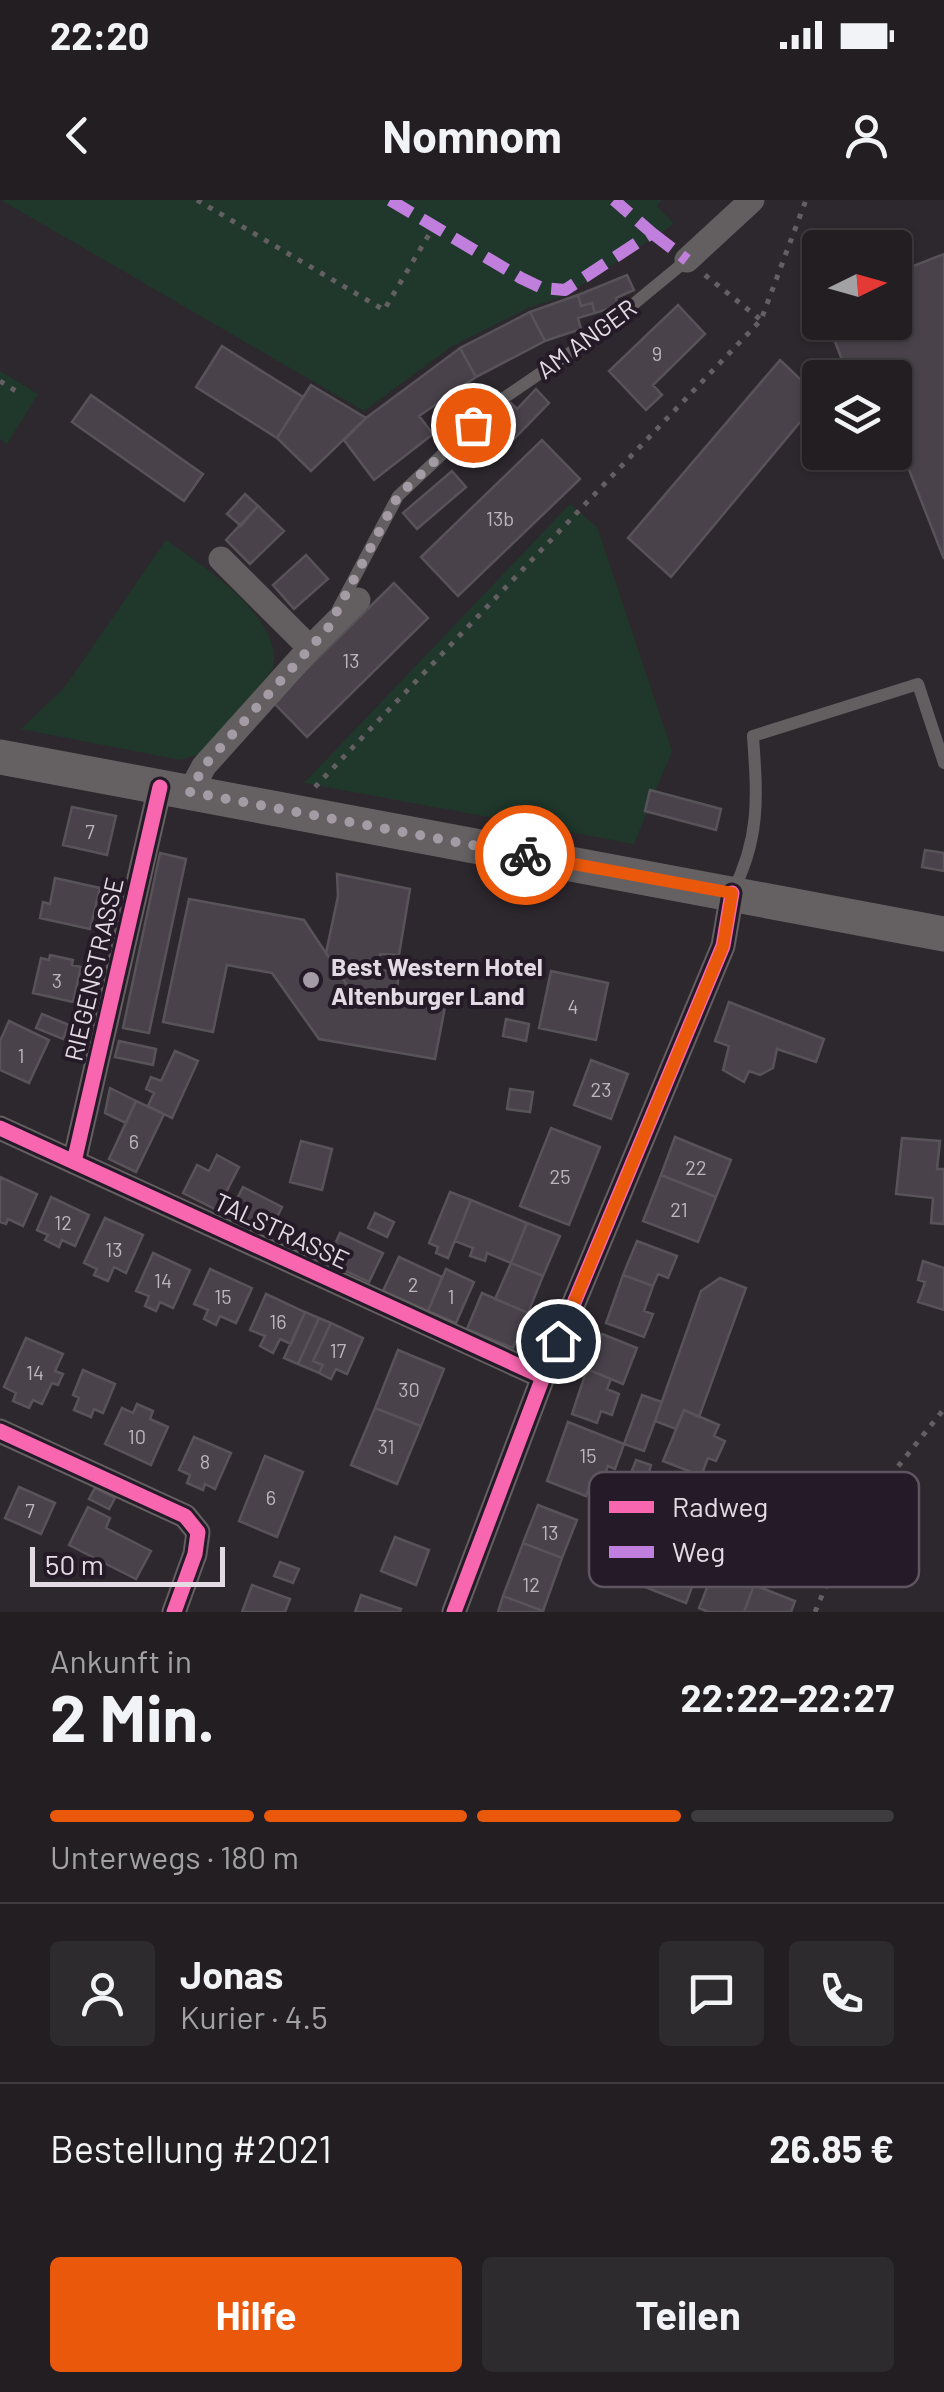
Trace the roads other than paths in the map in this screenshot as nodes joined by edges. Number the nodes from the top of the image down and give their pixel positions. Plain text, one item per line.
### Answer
1 (752, 200) edge
2 (687, 260) joint
3 (221, 560) dead end
4 (358, 600) dead end
5 (328, 628) junction
6 (310, 648) junction
7 (0, 757) edge
8 (944, 763) edge
9 (175, 790) junction
10 (732, 893) junction
11 (944, 934) edge
12 (0, 1128) edge
13 (74, 1162) junction
14 (542, 1377) junction
15 (0, 1432) edge
16 (174, 1612) edge
17 (454, 1612) edge

1 - 2 street, AM ANGER
2 - 5 lane, AM ANGER
3 - 6 street
4 - 5 street, AM ANGER
5 - 6 street, AM ANGER
6 - 9 street, AM ANGER
7 - 9 main road
8 - 10 lane
9 - 10 main road
9 - 13 street, RIEGENSTRASSE
10 - 11 main road
10 - 14 street
12 - 13 street, TALSTRASSE
13 - 14 street, TALSTRASSE
14 - 17 street
15 - 16 street

